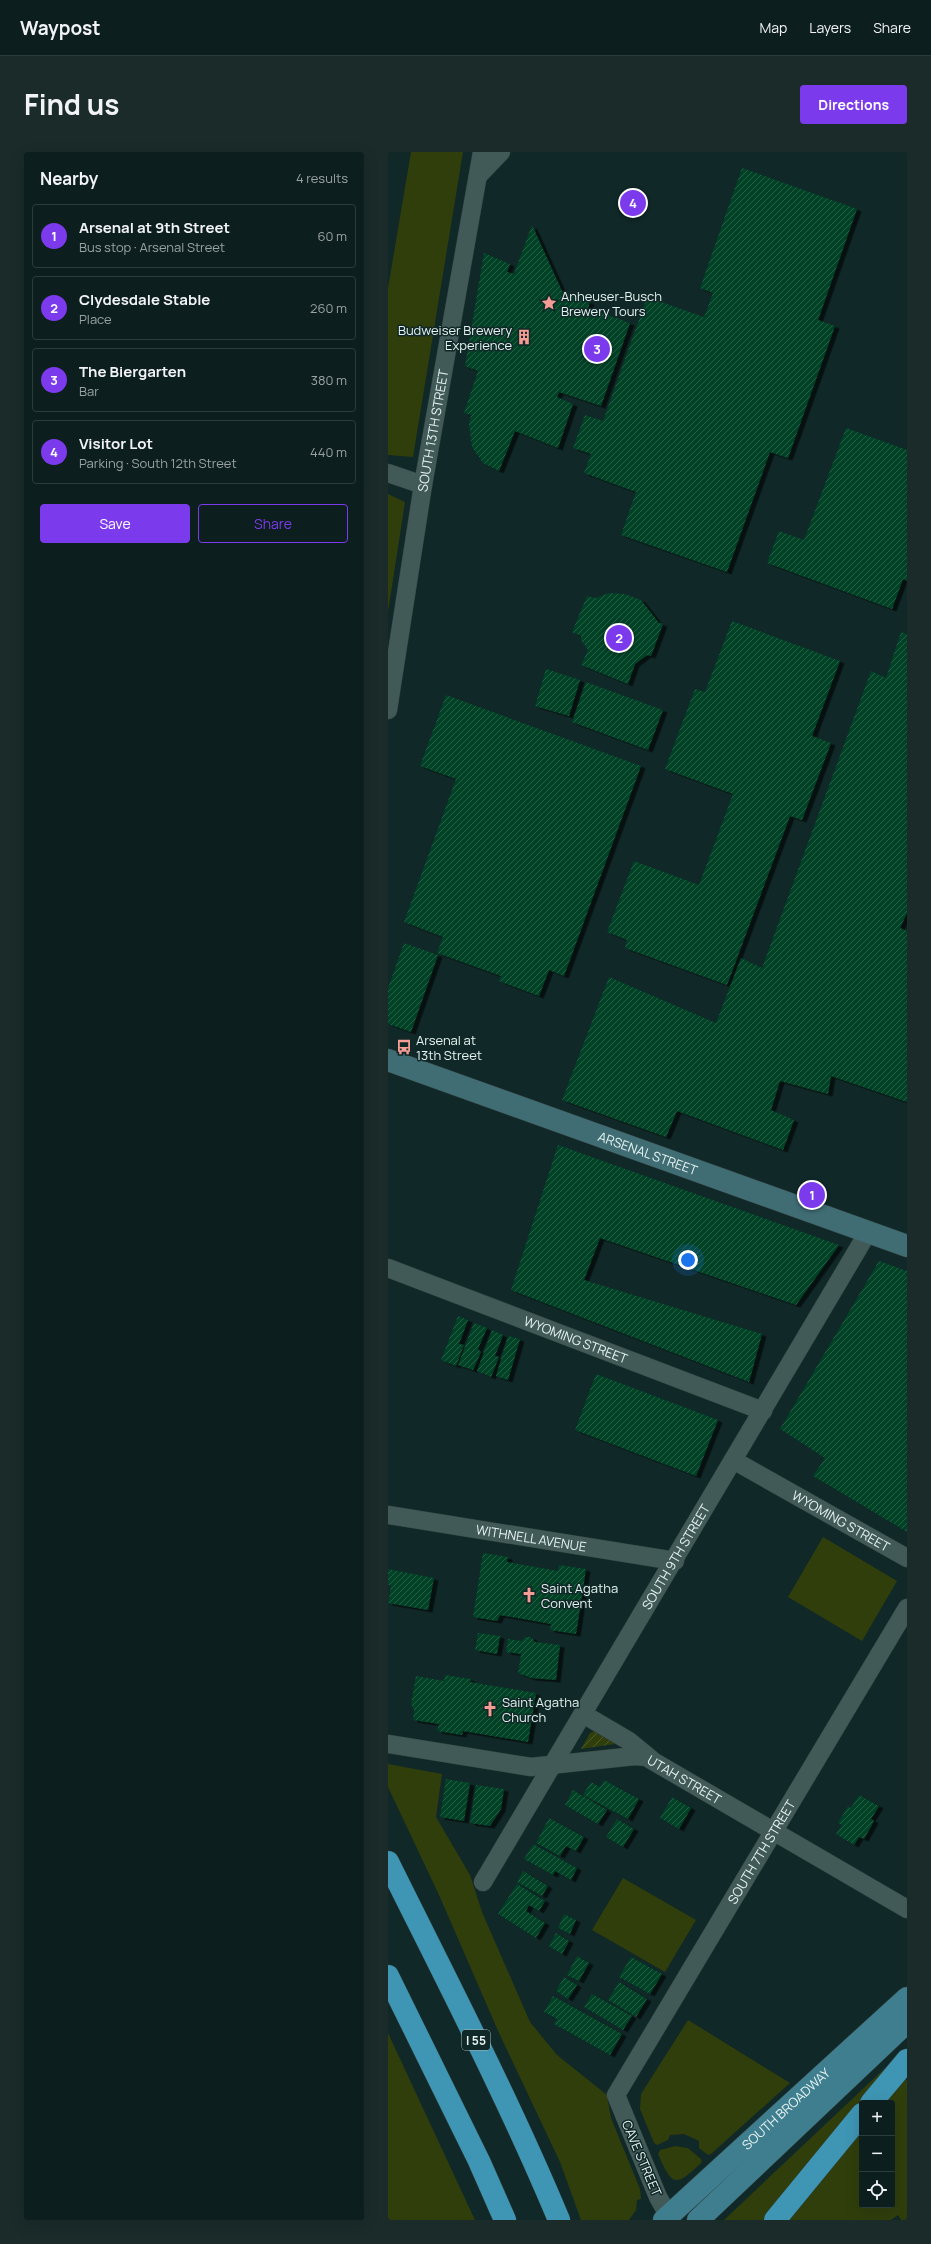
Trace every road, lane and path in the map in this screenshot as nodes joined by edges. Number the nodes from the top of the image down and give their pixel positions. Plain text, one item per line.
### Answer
1 (482, 152) edge
2 (501, 152) edge
3 (479, 175) junction
4 (388, 473) edge
5 (423, 485) junction
6 (388, 710) edge
7 (388, 1060) edge
8 (868, 1232) junction
9 (907, 1246) edge
10 (388, 1268) edge
11 (763, 1411) junction
12 (733, 1460) junction
13 (388, 1515) edge
14 (907, 1558) edge
15 (674, 1561) junction
16 (907, 1608) edge
17 (583, 1714) junction
18 (388, 1744) edge
19 (652, 1759) junction
20 (552, 1766) junction
21 (774, 1831) junction
22 (388, 1862) edge
23 (483, 1882) dead end
24 (907, 1909) edge
25 (388, 1976) edge
26 (907, 1998) edge
27 (907, 2022) edge
28 (907, 2060) edge
29 (616, 2095) joint
30 (874, 2100) edge
31 (859, 2118) edge
32 (668, 2219) edge
33 (505, 2220) edge
34 (559, 2220) edge
35 (698, 2220) edge
36 (775, 2220) edge

1 - 3 street, SOUTH 13TH STREET
2 - 3 street
3 - 5 street, SOUTH 13TH STREET
4 - 5 street
5 - 6 street, SOUTH 13TH STREET
7 - 8 main road, ARSENAL STREET
8 - 9 main road, ARSENAL STREET
8 - 11 street, SOUTH 9TH STREET
10 - 11 street, WYOMING STREET
11 - 12 street, SOUTH 9TH STREET
12 - 14 street, WYOMING STREET
12 - 15 street, SOUTH 9TH STREET
13 - 15 street, WITHNELL AVENUE
15 - 17 street, SOUTH 9TH STREET
16 - 21 street, SOUTH 7TH STREET
17 - 19 street
17 - 20 street, SOUTH 9TH STREET
18 - 20 street, UTAH STREET
19 - 20 street, UTAH STREET
19 - 21 street, UTAH STREET
20 - 23 street, SOUTH 9TH STREET
21 - 24 street, UTAH STREET
21 - 29 street, SOUTH 7TH STREET
22 - 34 highway, I 55
25 - 33 highway
26 - 32 main road, SOUTH BROADWAY
27 - 35 main road, SOUTH BROADWAY
28 - 30 highway
29 - 32 street, CAVE STREET
31 - 36 highway

